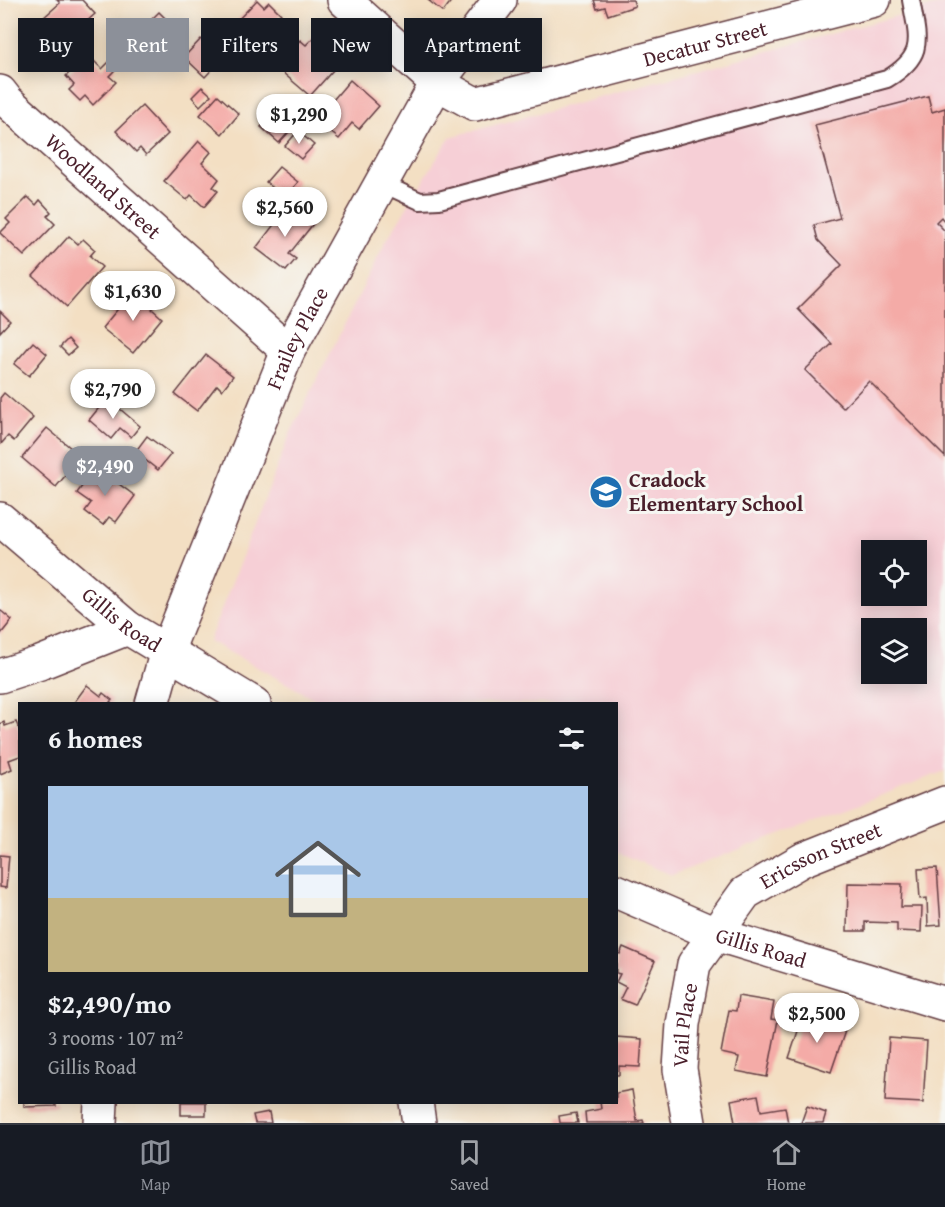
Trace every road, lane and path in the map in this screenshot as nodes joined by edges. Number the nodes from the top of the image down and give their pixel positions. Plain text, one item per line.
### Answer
1 (345, 0) edge
2 (500, 0) edge
3 (874, 0) edge
4 (911, 0) edge
5 (437, 83) junction
6 (0, 92) edge
7 (381, 183) junction
8 (288, 351) junction
9 (0, 519) edge
10 (128, 628) junction
11 (167, 651) junction
12 (0, 676) edge
13 (153, 702) edge
14 (251, 702) edge
15 (945, 803) edge
16 (618, 892) edge
17 (715, 934) junction
18 (945, 1004) edge
19 (101, 1104) edge
20 (416, 1104) edge
21 (100, 1123) edge
22 (419, 1123) edge
23 (689, 1123) edge

1 - 5 street, Decatur Street
2 - 5 street, Frailey Place
3 - 5 street, Decatur Street
4 - 7 lane
5 - 7 street, Frailey Place
6 - 8 street, Woodland Street
7 - 8 street, Frailey Place
8 - 11 street, Frailey Place
9 - 10 street, Gillis Road
10 - 11 street, Gillis Road
10 - 12 street
11 - 13 street, Frailey Place
11 - 14 street, Gillis Road
15 - 17 street, Ericsson Street
16 - 17 street, Gillis Road
17 - 18 street, Gillis Road
17 - 23 street, Vail Place
19 - 21 street
20 - 22 street

